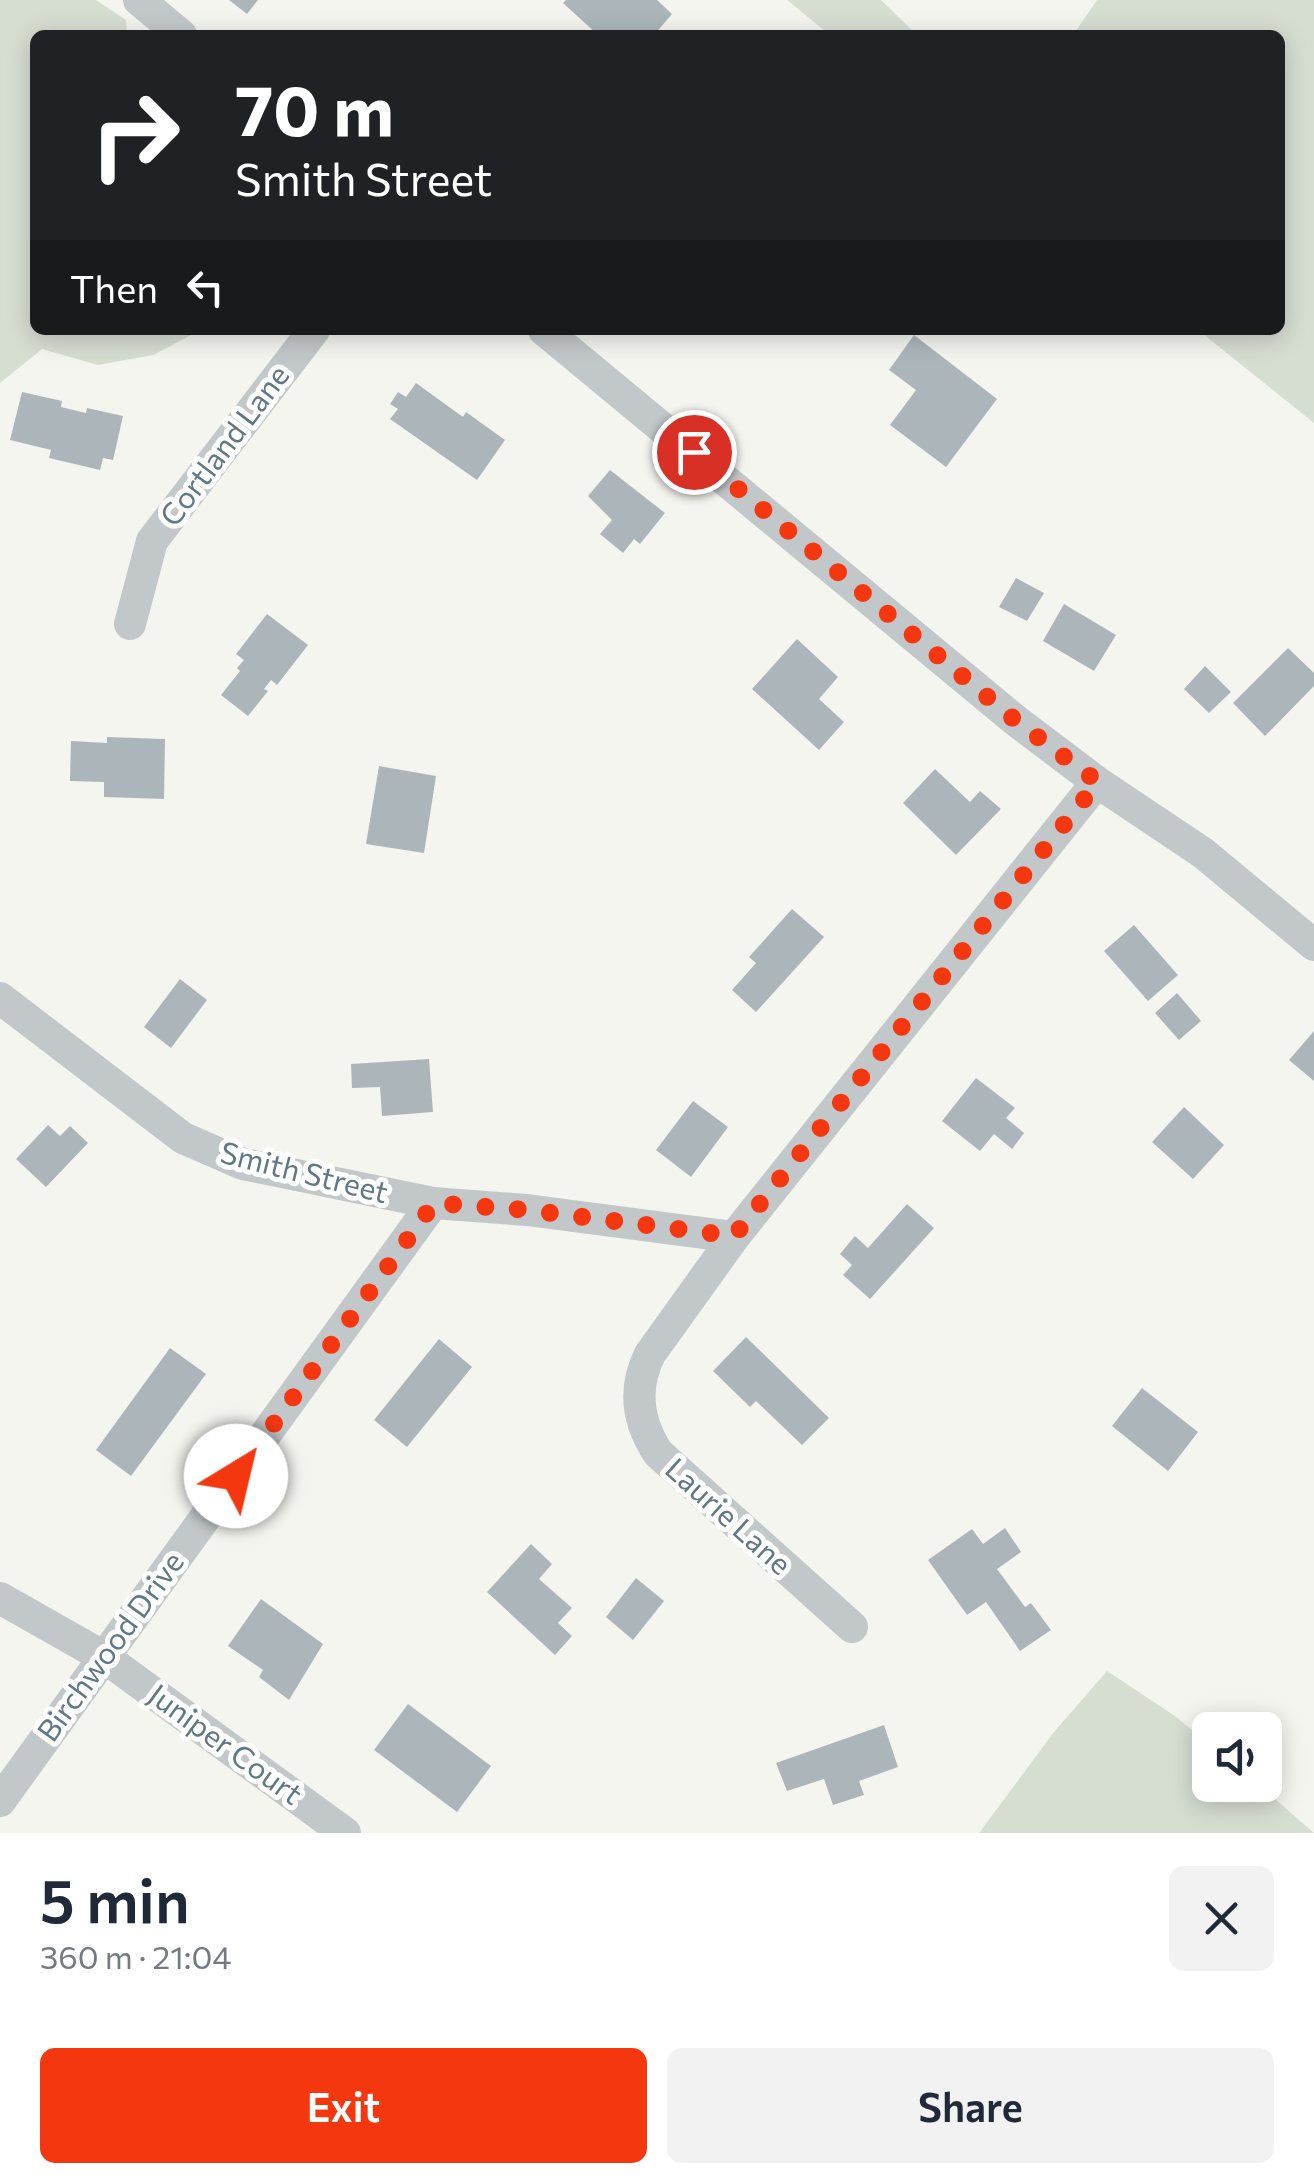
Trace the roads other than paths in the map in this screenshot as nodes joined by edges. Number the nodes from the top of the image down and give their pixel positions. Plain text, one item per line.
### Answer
1 (138, 0) edge
2 (175, 30) edge
3 (310, 335) edge
4 (550, 335) edge
5 (130, 624) dead end
6 (1098, 782) junction
7 (1314, 945) edge
8 (0, 998) edge
9 (434, 1203) junction
10 (734, 1236) junction
11 (0, 1598) edge
12 (852, 1627) dead end
13 (104, 1657) junction
14 (0, 1801) edge
15 (345, 1833) edge

1 - 2 street
3 - 5 street, Cortland Lane
4 - 6 street
6 - 7 street
6 - 10 street
8 - 9 street, Smith Street
9 - 10 street, Smith Street
9 - 13 street, Birchwood Drive
10 - 12 street, Laurie Lane
11 - 13 street, Juniper Court
13 - 14 street, Birchwood Drive
13 - 15 street, Juniper Court

